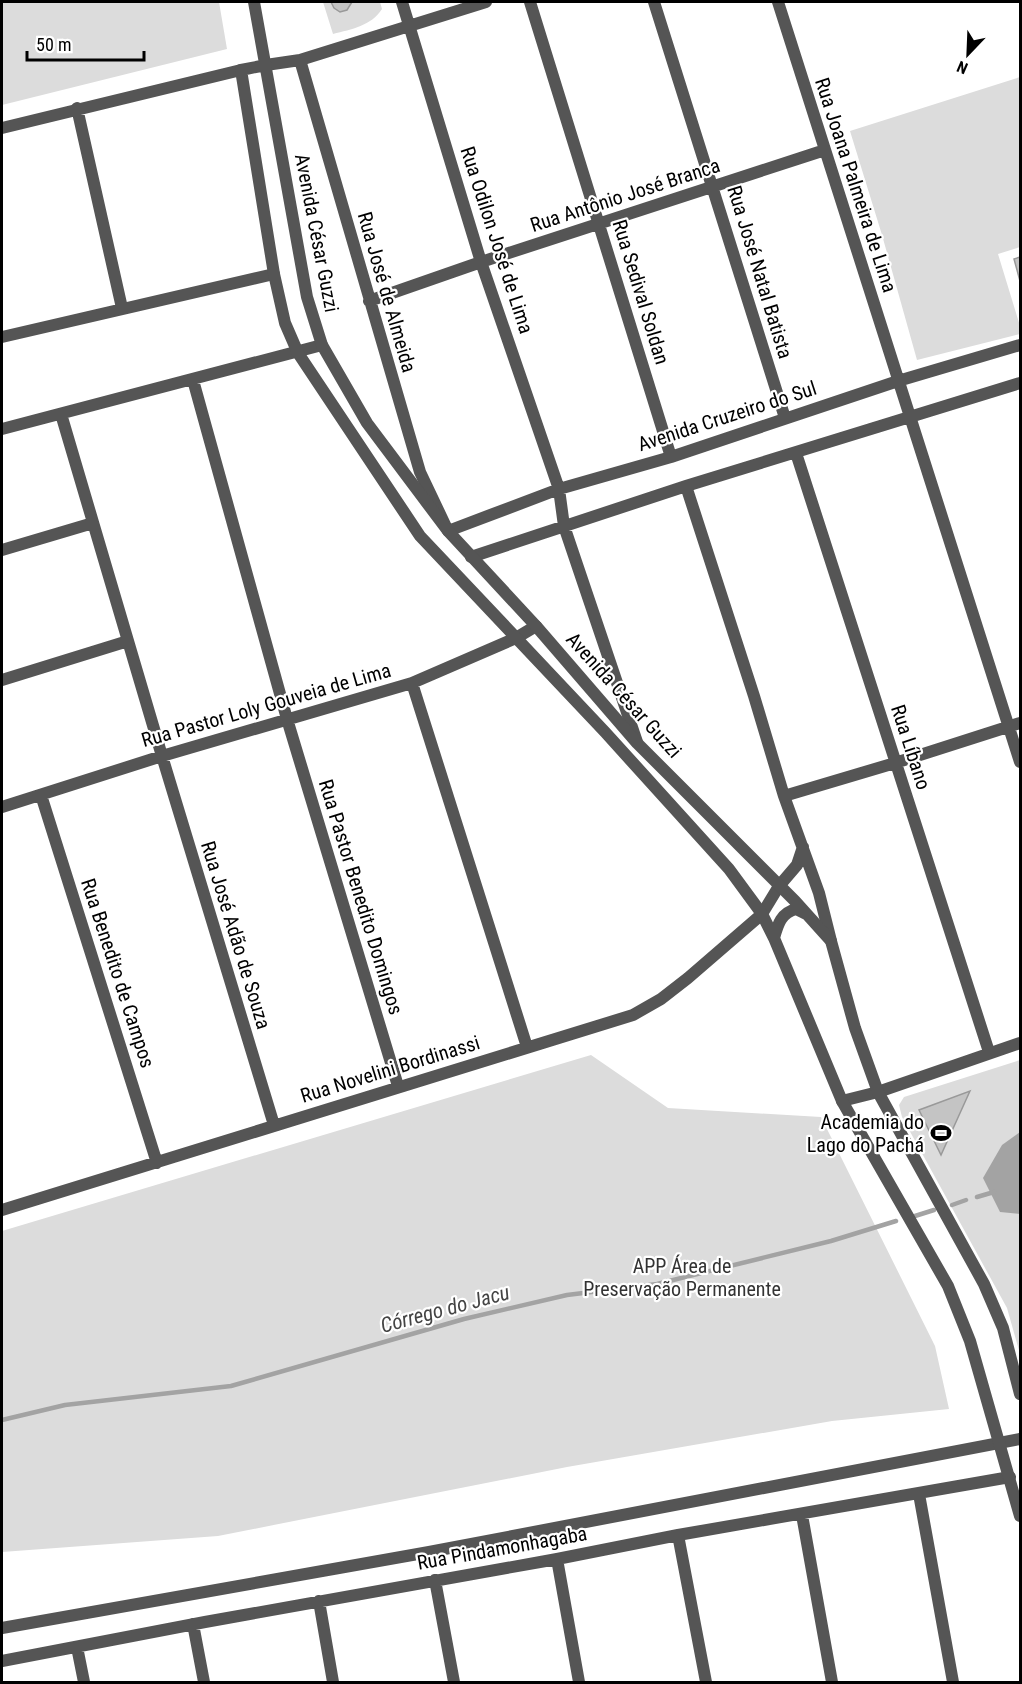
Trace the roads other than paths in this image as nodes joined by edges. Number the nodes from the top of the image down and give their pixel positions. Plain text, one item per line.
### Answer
1 (254, 2) edge
2 (402, 2) edge
3 (486, 2) edge
4 (530, 2) edge
5 (654, 2) edge
6 (778, 2) edge
7 (410, 25) junction
8 (300, 60) junction
9 (267, 65) junction
10 (241, 70) junction
11 (77, 108) junction
12 (2, 128) edge
13 (825, 150) junction
14 (712, 187) junction
15 (599, 224) junction
16 (481, 262) junction
17 (274, 273) junction
18 (369, 301) junction
19 (122, 308) junction
20 (2, 337) edge
21 (322, 345) junction
22 (1020, 345) edge
23 (298, 353) junction
24 (193, 380) junction
25 (897, 381) junction
26 (1020, 383) edge
27 (61, 414) junction
28 (785, 418) junction
29 (909, 418) junction
30 (2, 429) edge
31 (796, 453) junction
32 (671, 457) junction
33 (686, 486) junction
34 (559, 489) junction
35 (93, 524) junction
36 (564, 526) junction
37 (448, 531) junction
38 (2, 550) edge
39 (471, 557) junction
40 (536, 626) junction
41 (516, 638) junction
42 (128, 641) junction
43 (2, 680) edge
44 (412, 682) junction
45 (287, 719) junction
46 (1014, 725) edge
47 (638, 743) junction
48 (162, 756) junction
49 (1020, 762) edge
50 (895, 763) junction
51 (41, 795) junction
52 (784, 796) junction
53 (2, 807) edge
54 (803, 847) junction
55 (779, 886) junction
56 (762, 914) junction
57 (808, 915) junction
58 (774, 938) junction
59 (831, 941) junction
60 (1020, 1043) edge
61 (527, 1047) junction
62 (989, 1052) junction
63 (398, 1086) junction
64 (878, 1092) junction
65 (842, 1101) junction
66 (274, 1125) junction
67 (157, 1163) junction
68 (2, 1210) edge
69 (1020, 1394) edge
70 (1020, 1439) edge
71 (1000, 1444) junction
72 (1010, 1478) junction
73 (919, 1494) junction
74 (802, 1515) junction
75 (1020, 1516) edge
76 (678, 1535) junction
77 (557, 1559) junction
78 (435, 1580) junction
79 (319, 1601) junction
80 (193, 1624) junction
81 (2, 1628) edge
82 (77, 1647) junction
83 (2, 1661) edge
84 (84, 1683) edge
85 (204, 1683) edge
86 (333, 1683) edge
87 (454, 1683) edge
88 (579, 1683) edge
89 (706, 1683) edge
90 (832, 1683) edge
91 (953, 1683) edge

1 - 9 street, Avenida César Guzzi
2 - 7 street, Rua Odilon José de Lima
3 - 7 street
4 - 15 street, Rua Sedival Soldan
5 - 14 street, Rua José Natal Batista
6 - 13 street, Rua Joana Palmeira de Lima
7 - 8 street
7 - 16 street, Rua Odilon José de Lima
8 - 9 street
8 - 18 street, Rua José de Almeida
9 - 10 street
9 - 21 street, Avenida César Guzzi
10 - 11 street
10 - 17 street, Avenida César Guzzi
11 - 12 street
11 - 19 street
13 - 14 street, Rua Antônio José Branca
13 - 25 street, Rua Joana Palmeira de Lima
14 - 15 street, Rua Antônio José Branca
14 - 28 street, Rua José Natal Batista
15 - 16 street, Rua Antônio José Branca
15 - 32 street, Rua Sedival Soldan
16 - 18 street, Rua Antônio José Branca
16 - 34 street, Rua Odilon José de Lima
17 - 19 street
17 - 23 street, Avenida César Guzzi
18 - 37 street, Rua José de Almeida
19 - 20 street
21 - 23 street
21 - 37 street, Avenida César Guzzi
22 - 25 street, Avenida Cruzeiro do Sul
23 - 24 street
23 - 41 street, Avenida César Guzzi
24 - 27 street
24 - 45 street, Rua Pastor Benedito Domingos
25 - 28 street, Avenida Cruzeiro do Sul
25 - 29 street, Rua Joana Palmeira de Lima
26 - 29 street
27 - 30 street
27 - 35 street, Rua José Adão de Souza
28 - 32 street, Avenida Cruzeiro do Sul
29 - 31 street
29 - 46 street, Rua Joana Palmeira de Lima
31 - 33 street
31 - 50 street, Rua Líbano
32 - 34 street, Avenida Cruzeiro do Sul
33 - 36 street
33 - 52 street
34 - 36 street, Rua Odilon José de Lima
34 - 37 street, Avenida Cruzeiro do Sul
35 - 38 street
35 - 42 street, Rua José Adão de Souza
36 - 39 street
36 - 47 street, Rua Odilon José de Lima
37 - 39 street, Avenida César Guzzi
39 - 40 street, Avenida César Guzzi
40 - 41 street, Rua Pastor Loly Gouveia de Lima
40 - 47 street, Avenida César Guzzi
41 - 44 street, Rua Pastor Loly Gouveia de Lima
41 - 56 street, Avenida César Guzzi
42 - 43 street
42 - 48 street, Rua José Adão de Souza
44 - 45 street, Rua Pastor Loly Gouveia de Lima
44 - 61 street
45 - 48 street, Rua Pastor Loly Gouveia de Lima
45 - 63 street, Rua Pastor Benedito Domingos
46 - 49 street, Rua Joana Palmeira de Lima
46 - 50 street
47 - 55 street, Avenida César Guzzi
48 - 51 street, Rua Pastor Loly Gouveia de Lima
48 - 66 street, Rua José Adão de Souza
50 - 52 street
50 - 62 street, Rua Líbano
51 - 53 street, Rua Pastor Loly Gouveia de Lima
51 - 67 street, Rua Benedito de Campos
52 - 54 street
54 - 55 street, Rua Novelini Bordinassi
54 - 59 street
55 - 56 street, Rua Novelini Bordinassi
55 - 57 street, Avenida César Guzzi
56 - 58 street, Avenida César Guzzi
56 - 61 street, Rua Novelini Bordinassi
57 - 58 street
57 - 59 street, Avenida César Guzzi
58 - 65 street, Avenida César Guzzi
59 - 64 street, Avenida César Guzzi
60 - 62 street
61 - 63 street, Rua Novelini Bordinassi
62 - 64 street
63 - 66 street, Rua Novelini Bordinassi
64 - 65 street
64 - 69 street, Avenida César Guzzi
65 - 71 street, Avenida César Guzzi
66 - 67 street, Rua Novelini Bordinassi
67 - 68 street, Rua Novelini Bordinassi
70 - 71 street
71 - 72 street, Avenida César Guzzi
71 - 81 street
72 - 73 street, Rua Pindamonhagaba
72 - 75 street, Avenida César Guzzi
73 - 74 street, Rua Pindamonhagaba
73 - 91 street
74 - 76 street, Rua Pindamonhagaba
74 - 90 street
76 - 77 street, Rua Pindamonhagaba
76 - 89 street
77 - 78 street, Rua Pindamonhagaba
77 - 88 street
78 - 79 street, Rua Pindamonhagaba
78 - 87 street
79 - 80 street, Rua Pindamonhagaba
79 - 86 street
80 - 82 street, Rua Pindamonhagaba
80 - 85 street
82 - 83 street, Rua Pindamonhagaba
82 - 84 street

